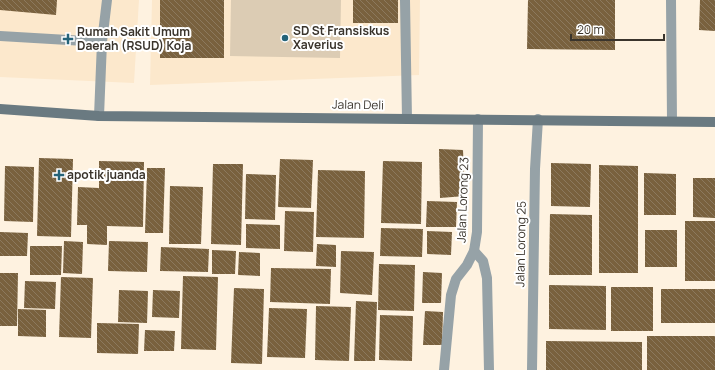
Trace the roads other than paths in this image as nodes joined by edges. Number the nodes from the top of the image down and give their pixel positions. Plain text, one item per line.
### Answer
1 (107, 0) edge
2 (405, 0) edge
3 (671, 0) edge
4 (0, 36) edge
5 (102, 42) junction
6 (0, 109) edge
7 (99, 116) junction
8 (407, 119) junction
9 (478, 119) junction
10 (538, 119) junction
11 (672, 121) junction
12 (715, 122) edge
13 (474, 251) junction
14 (444, 370) edge
15 (489, 370) edge
16 (532, 370) edge

1 - 5 street
2 - 8 street
3 - 11 street
4 - 5 street
5 - 7 street
6 - 7 street, Jalan Deli
7 - 8 street, Jalan Deli
8 - 9 street, Jalan Deli
9 - 10 street, Jalan Deli
9 - 13 street, Jalan Lorong 23
10 - 11 street, Jalan Deli
10 - 16 street, Jalan Lorong 25
11 - 12 street, Jalan Deli
13 - 14 street, Jalan Lorong 23
13 - 15 street

